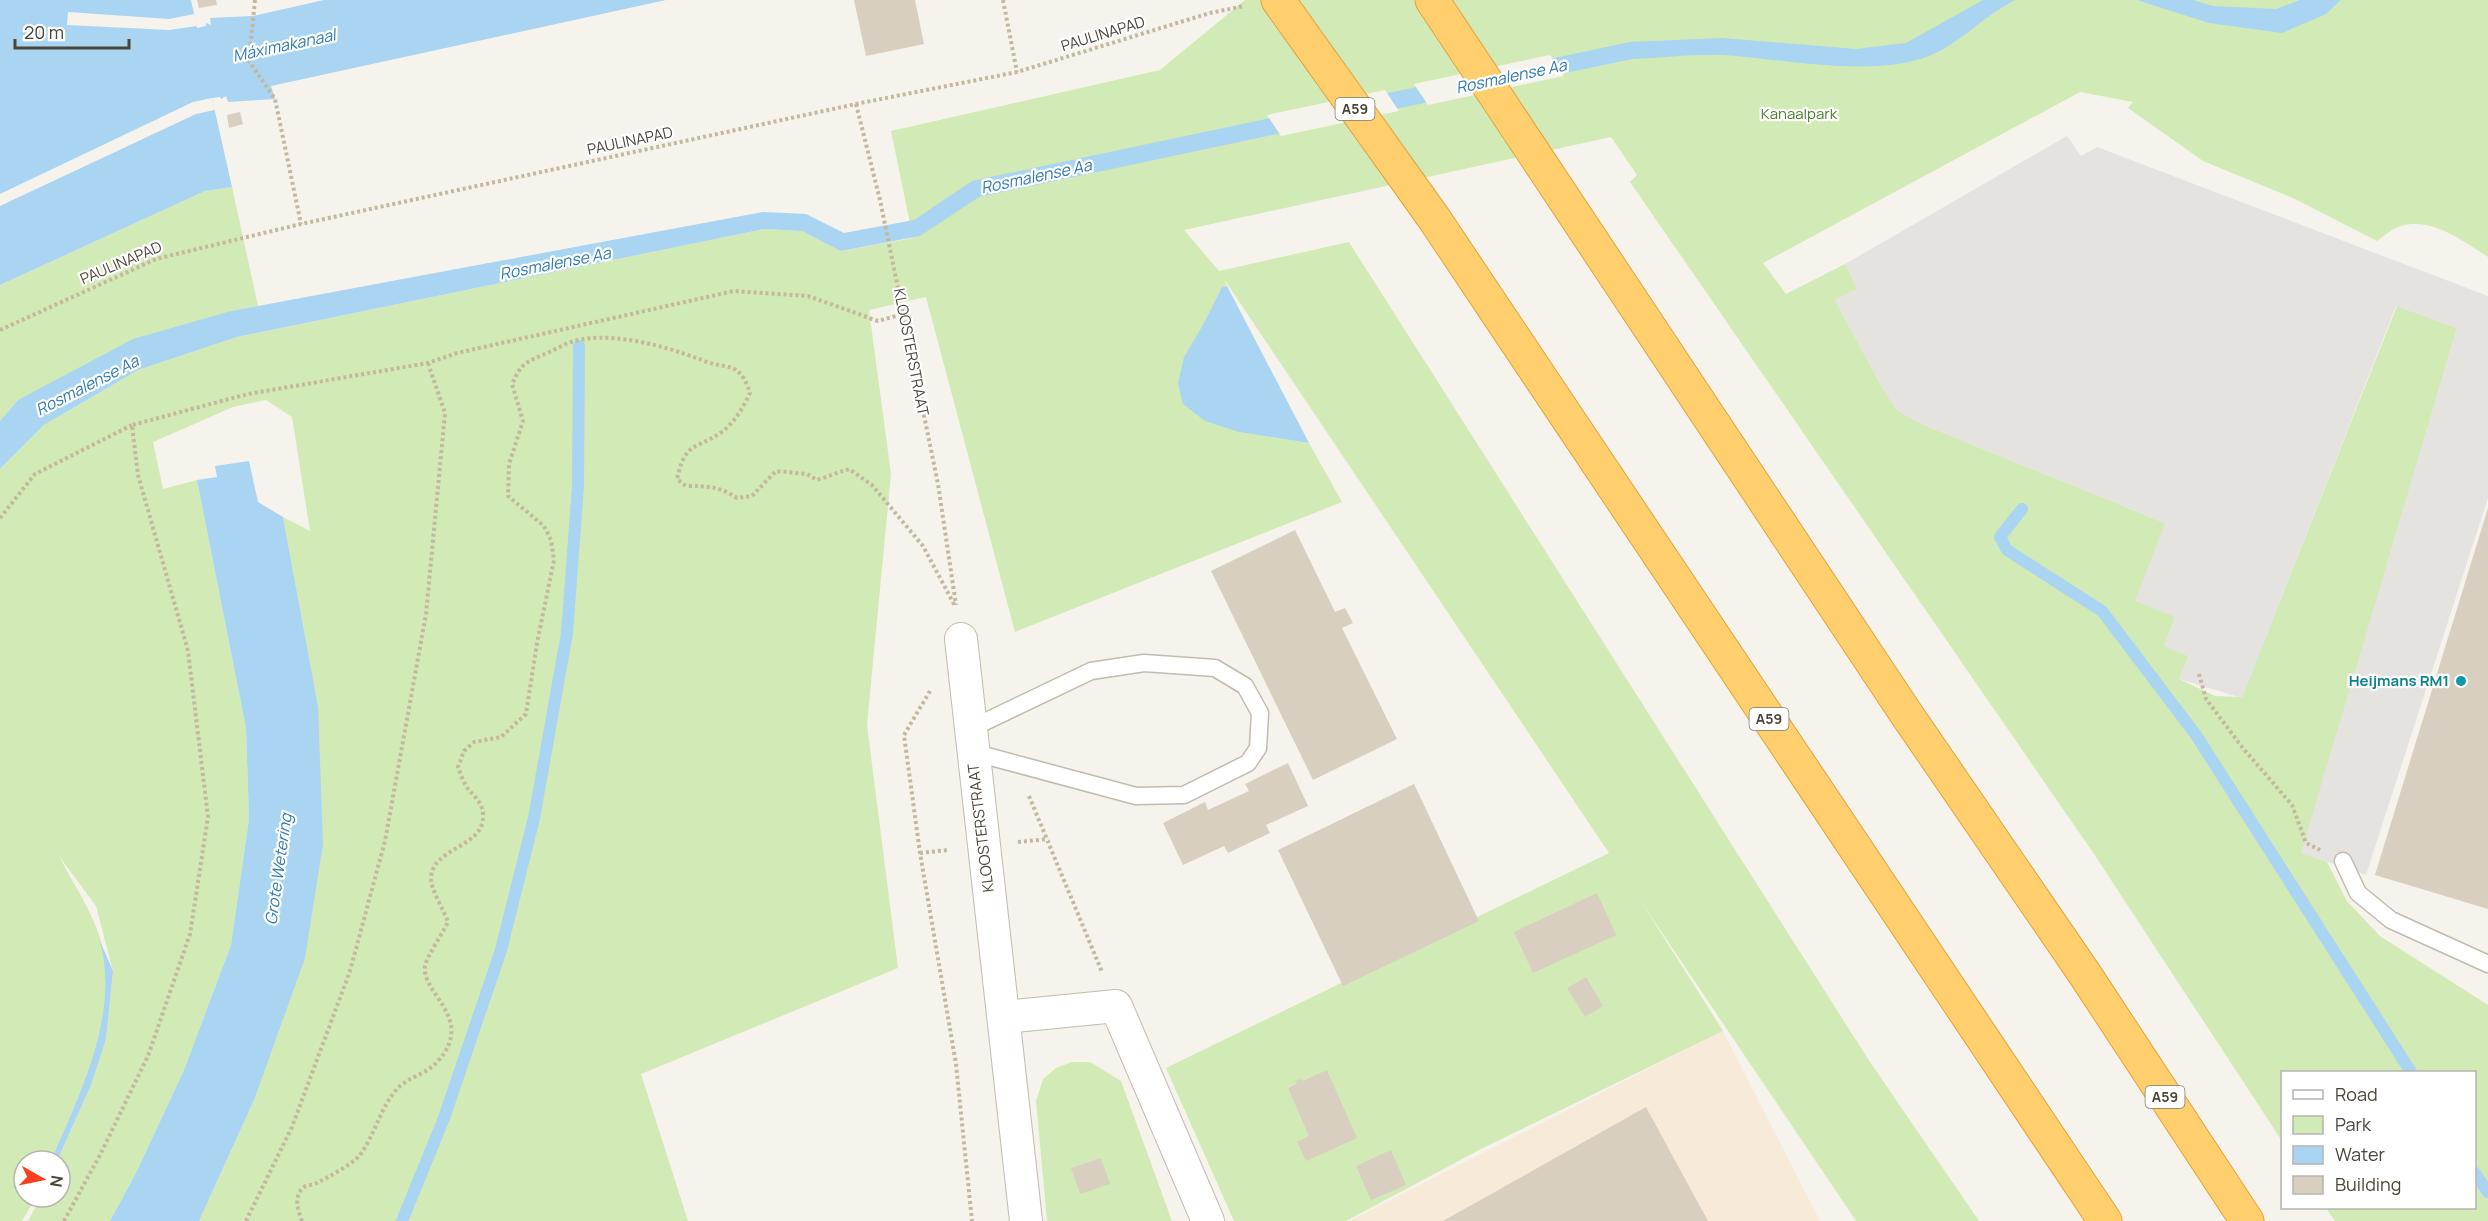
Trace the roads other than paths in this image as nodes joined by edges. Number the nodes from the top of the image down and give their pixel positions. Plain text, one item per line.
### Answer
1 (1432, 0) edge
2 (1265, 2) edge
3 (959, 624) road end
4 (971, 740) junction
5 (2343, 861) road end
6 (2488, 964) edge
7 (1005, 1017) junction
8 (1026, 1221) edge
9 (1208, 1221) edge
10 (2105, 1221) edge
11 (2247, 1221) edge

1 - 11 highway, A59
2 - 10 highway, A59
3 - 4 street, KLOOSTERSTRAAT
4 - 4 lane
4 - 7 street, KLOOSTERSTRAAT
5 - 6 lane
7 - 8 street, KLOOSTERSTRAAT
7 - 9 street

